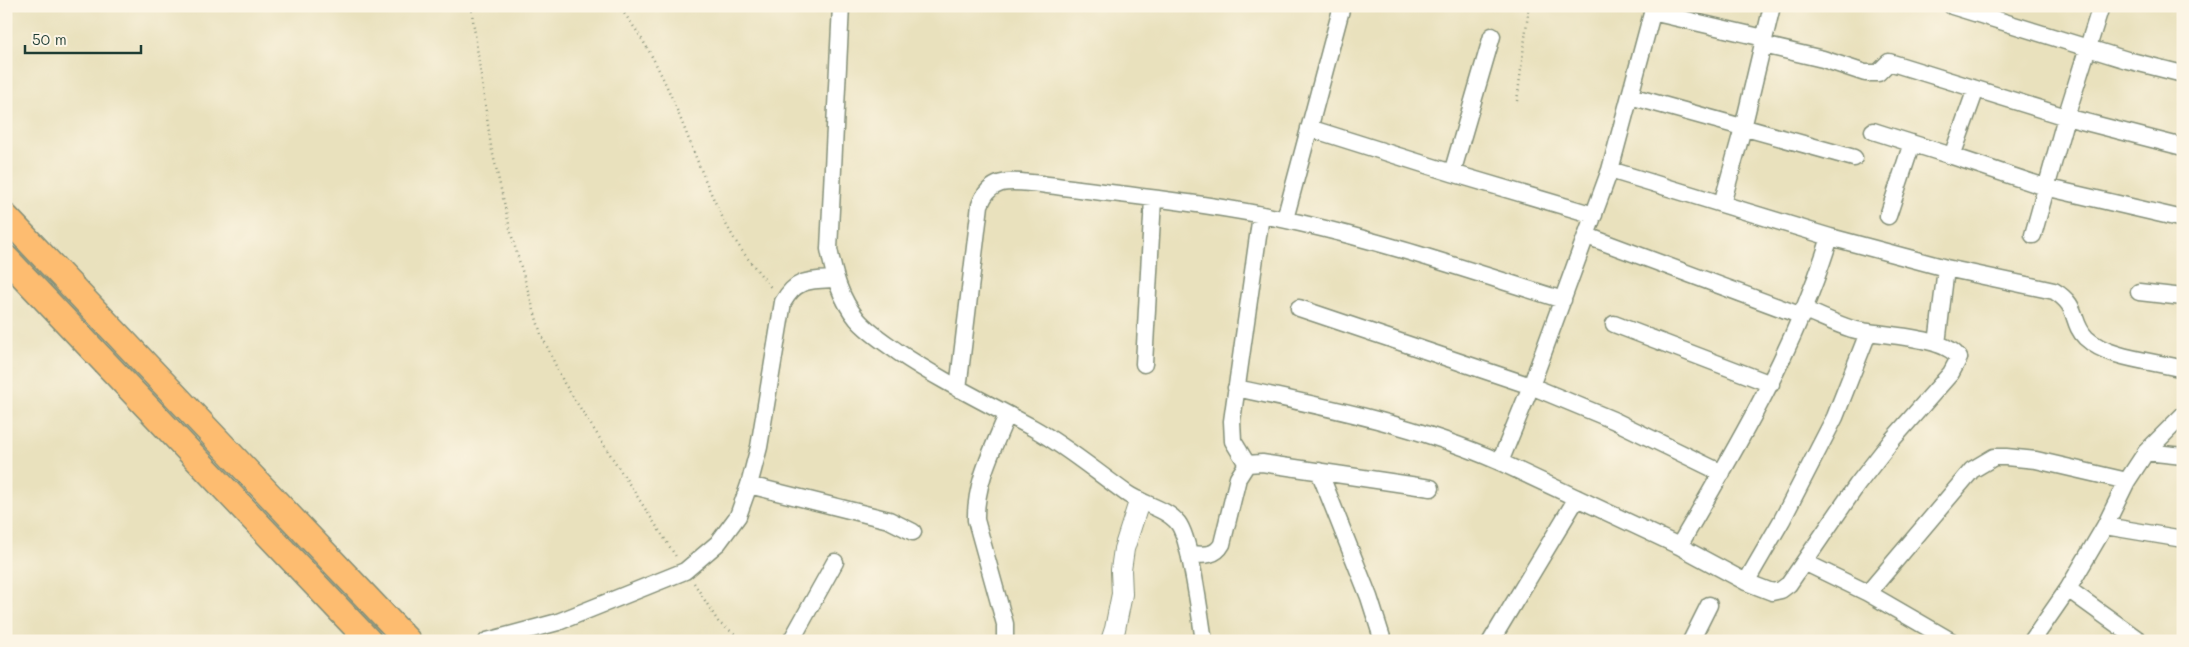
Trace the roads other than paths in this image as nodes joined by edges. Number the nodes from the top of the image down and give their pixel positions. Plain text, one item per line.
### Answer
1 (841, 6) edge
2 (1342, 6) edge
3 (1772, 6) edge
4 (1952, 6) edge
5 (2101, 6) edge
6 (1653, 9) edge
7 (1492, 36) dead end
8 (1764, 42) junction
9 (2088, 49) junction
10 (2183, 74) edge
11 (1976, 89) junction
12 (1630, 96) junction
13 (2066, 117) junction
14 (1309, 128) junction
15 (1743, 128) junction
16 (1873, 131) dead end
17 (1912, 143) junction
18 (2183, 147) edge
19 (1952, 156) junction
20 (1854, 158) dead end
21 (1610, 170) junction
22 (1452, 173) junction
23 (2045, 187) junction
24 (1153, 199) junction
25 (1722, 204) junction
26 (1261, 215) junction
27 (1594, 215) junction
28 (1888, 216) dead end
29 (6, 217) edge
30 (1285, 219) junction
31 (2183, 219) edge
32 (2033, 235) dead end
33 (1587, 236) junction
34 (1830, 238) junction
35 (6, 258) edge
36 (1946, 268) junction
37 (834, 279) junction
38 (2139, 292) dead end
39 (2183, 297) edge
40 (1562, 300) junction
41 (1298, 308) dead end
42 (1803, 313) junction
43 (1614, 324) dead end
44 (1868, 333) junction
45 (1937, 344) junction
46 (1144, 364) dead end
47 (2183, 368) edge
48 (1771, 384) junction
49 (1531, 386) junction
50 (1236, 388) junction
51 (958, 389) junction
52 (1008, 415) junction
53 (2183, 415) edge
54 (2146, 452) junction
55 (2183, 456) edge
56 (1500, 462) junction
57 (1247, 464) junction
58 (1319, 471) junction
59 (1722, 473) junction
60 (2127, 481) junction
61 (749, 485) junction
62 (1431, 488) dead end
63 (1577, 498) junction
64 (1139, 502) junction
65 (2105, 526) junction
66 (913, 532) dead end
67 (2183, 539) edge
68 (1680, 546) junction
69 (1189, 554) junction
70 (835, 562) dead end
71 (1804, 562) junction
72 (1746, 582) junction
73 (2068, 589) junction
74 (1868, 593) junction
75 (1709, 605) dead end
76 (369, 641) edge
77 (408, 641) edge
78 (487, 641) edge
79 (791, 641) edge
80 (1005, 641) edge
81 (1111, 641) edge
82 (1204, 641) edge
83 (1383, 641) edge
84 (1491, 641) edge
85 (1691, 641) edge
86 (1951, 641) edge
87 (2032, 641) edge
88 (2140, 641) edge

1 - 37 street
2 - 14 street
3 - 8 street
4 - 9 street
5 - 9 street
6 - 8 street
6 - 12 street
7 - 22 street
8 - 11 street
8 - 15 street
9 - 10 street
9 - 13 street
11 - 13 street
11 - 19 street
12 - 15 street
12 - 21 street
13 - 18 street
13 - 23 street
14 - 22 street
14 - 30 street
15 - 20 street
15 - 25 street
16 - 17 street
17 - 19 street
17 - 28 street
19 - 23 street
21 - 25 street
21 - 27 street
22 - 27 street
23 - 31 street
23 - 32 street
24 - 26 street
24 - 46 street
24 - 51 street
25 - 34 street
26 - 30 street
26 - 50 street
27 - 33 street
29 - 77 main road
30 - 40 street
33 - 40 street
33 - 42 street
34 - 36 street
34 - 42 street
35 - 76 main road
36 - 45 street
36 - 47 street
37 - 51 street
37 - 61 street
38 - 39 street
40 - 49 street
41 - 49 street
42 - 44 street
42 - 48 street
43 - 48 street
44 - 45 street
44 - 72 street
45 - 71 street
48 - 59 street
49 - 56 street
49 - 59 street
50 - 56 street
50 - 57 street
51 - 52 street
52 - 64 street
52 - 80 street
53 - 54 street
54 - 55 street
54 - 60 street
56 - 63 street
57 - 58 street
57 - 69 street
58 - 62 street
58 - 83 street
59 - 68 street
60 - 65 street
60 - 74 street
61 - 66 street
61 - 78 street
63 - 68 street
63 - 84 street
64 - 69 street
64 - 81 street
65 - 67 street
65 - 73 street
68 - 72 street
69 - 82 street
70 - 79 street
71 - 72 street
71 - 74 street
73 - 87 street
73 - 88 street
74 - 86 street
75 - 85 street

